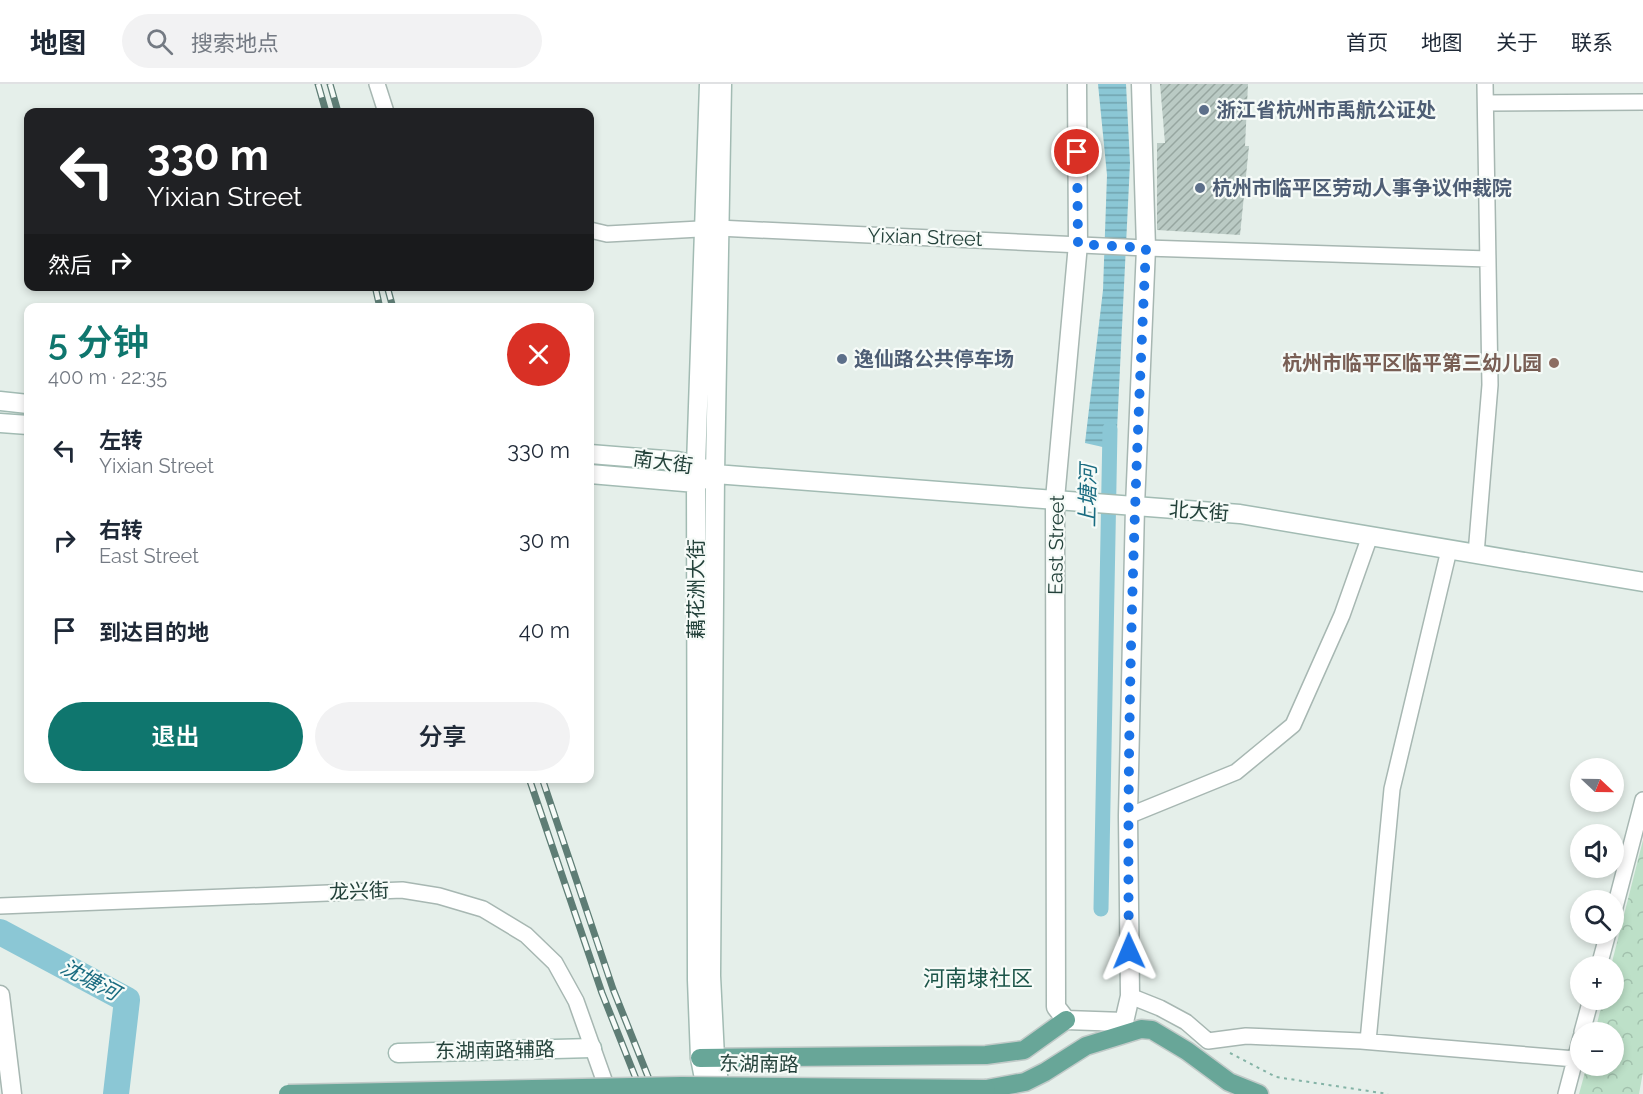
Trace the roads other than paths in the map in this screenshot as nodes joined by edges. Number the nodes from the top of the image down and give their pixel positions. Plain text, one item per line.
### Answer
1 (377, 84) edge
2 (709, 84) edge
3 (722, 84) edge
4 (1077, 84) edge
5 (1141, 84) edge
6 (1485, 84) edge
7 (1643, 102) edge
8 (1486, 103) junction
9 (385, 108) edge
10 (712, 228) junction
11 (594, 231) edge
12 (1078, 244) junction
13 (1146, 248) junction
14 (1488, 259) junction
15 (0, 401) edge
16 (24, 404) edge
17 (0, 423) edge
18 (24, 425) edge
19 (594, 454) edge
20 (696, 465) junction
21 (594, 474) edge
22 (715, 474) junction
23 (696, 483) junction
24 (1055, 499) junction
25 (1135, 506) junction
26 (1370, 536) junction
27 (1449, 550) junction
28 (1476, 554) junction
29 (1643, 582) edge
30 (1643, 800) edge
31 (1128, 816) junction
32 (1619, 890) edge
33 (0, 906) edge
34 (0, 995) edge
35 (1130, 996) junction
36 (1061, 1013) junction
37 (1125, 1028) junction
38 (1368, 1041) junction
39 (592, 1048) junction
40 (398, 1053) dead end
41 (707, 1057) junction
42 (1570, 1059) edge
43 (1571, 1076) edge
44 (12, 1094) edge
45 (288, 1094) edge
46 (609, 1094) edge
47 (706, 1094) edge
48 (721, 1094) edge
49 (1259, 1094) edge
50 (1566, 1094) edge

1 - 9 street
2 - 10 main road, 藕花洲大街
3 - 10 main road, 藕花洲大街
4 - 12 main road, East Street
5 - 13 main road
6 - 8 street
7 - 8 street
8 - 14 street
10 - 11 street, Yixian Street
10 - 12 street, Yixian Street
10 - 20 main road, 藕花洲大街
10 - 22 main road, 藕花洲大街
12 - 13 street, Yixian Street
12 - 24 main road, East Street
13 - 14 street, Yixian Street
13 - 25 main road
14 - 28 street
15 - 16 main road
17 - 18 main road
19 - 20 main road, 南大街
20 - 22 main road, 南大街
20 - 23 main road, 藕花洲大街
21 - 23 main road, 南大街
22 - 23 main road, 南大街
22 - 24 main road, 北大街
22 - 41 main road, 藕花洲大街
23 - 41 main road, 藕花洲大街
24 - 25 main road, 北大街
24 - 36 main road, East Street
25 - 26 main road, 北大街
25 - 31 main road
26 - 27 main road, 北大街
26 - 31 street
27 - 28 main road, 北大街
27 - 38 street
28 - 29 main road, 北大街
30 - 32 street
31 - 35 main road
33 - 39 street, 龙兴街
34 - 44 main road
35 - 37 main road
35 - 38 street
36 - 37 main road
36 - 41 main road
37 - 45 main road, 东湖南路, bridge
37 - 49 main road, 东湖南路
38 - 42 street
39 - 40 main road, 东湖南路辅路
39 - 46 street, 龙兴街
41 - 47 main road, 藕花洲大街
41 - 48 main road, 藕花洲大街
43 - 50 street

